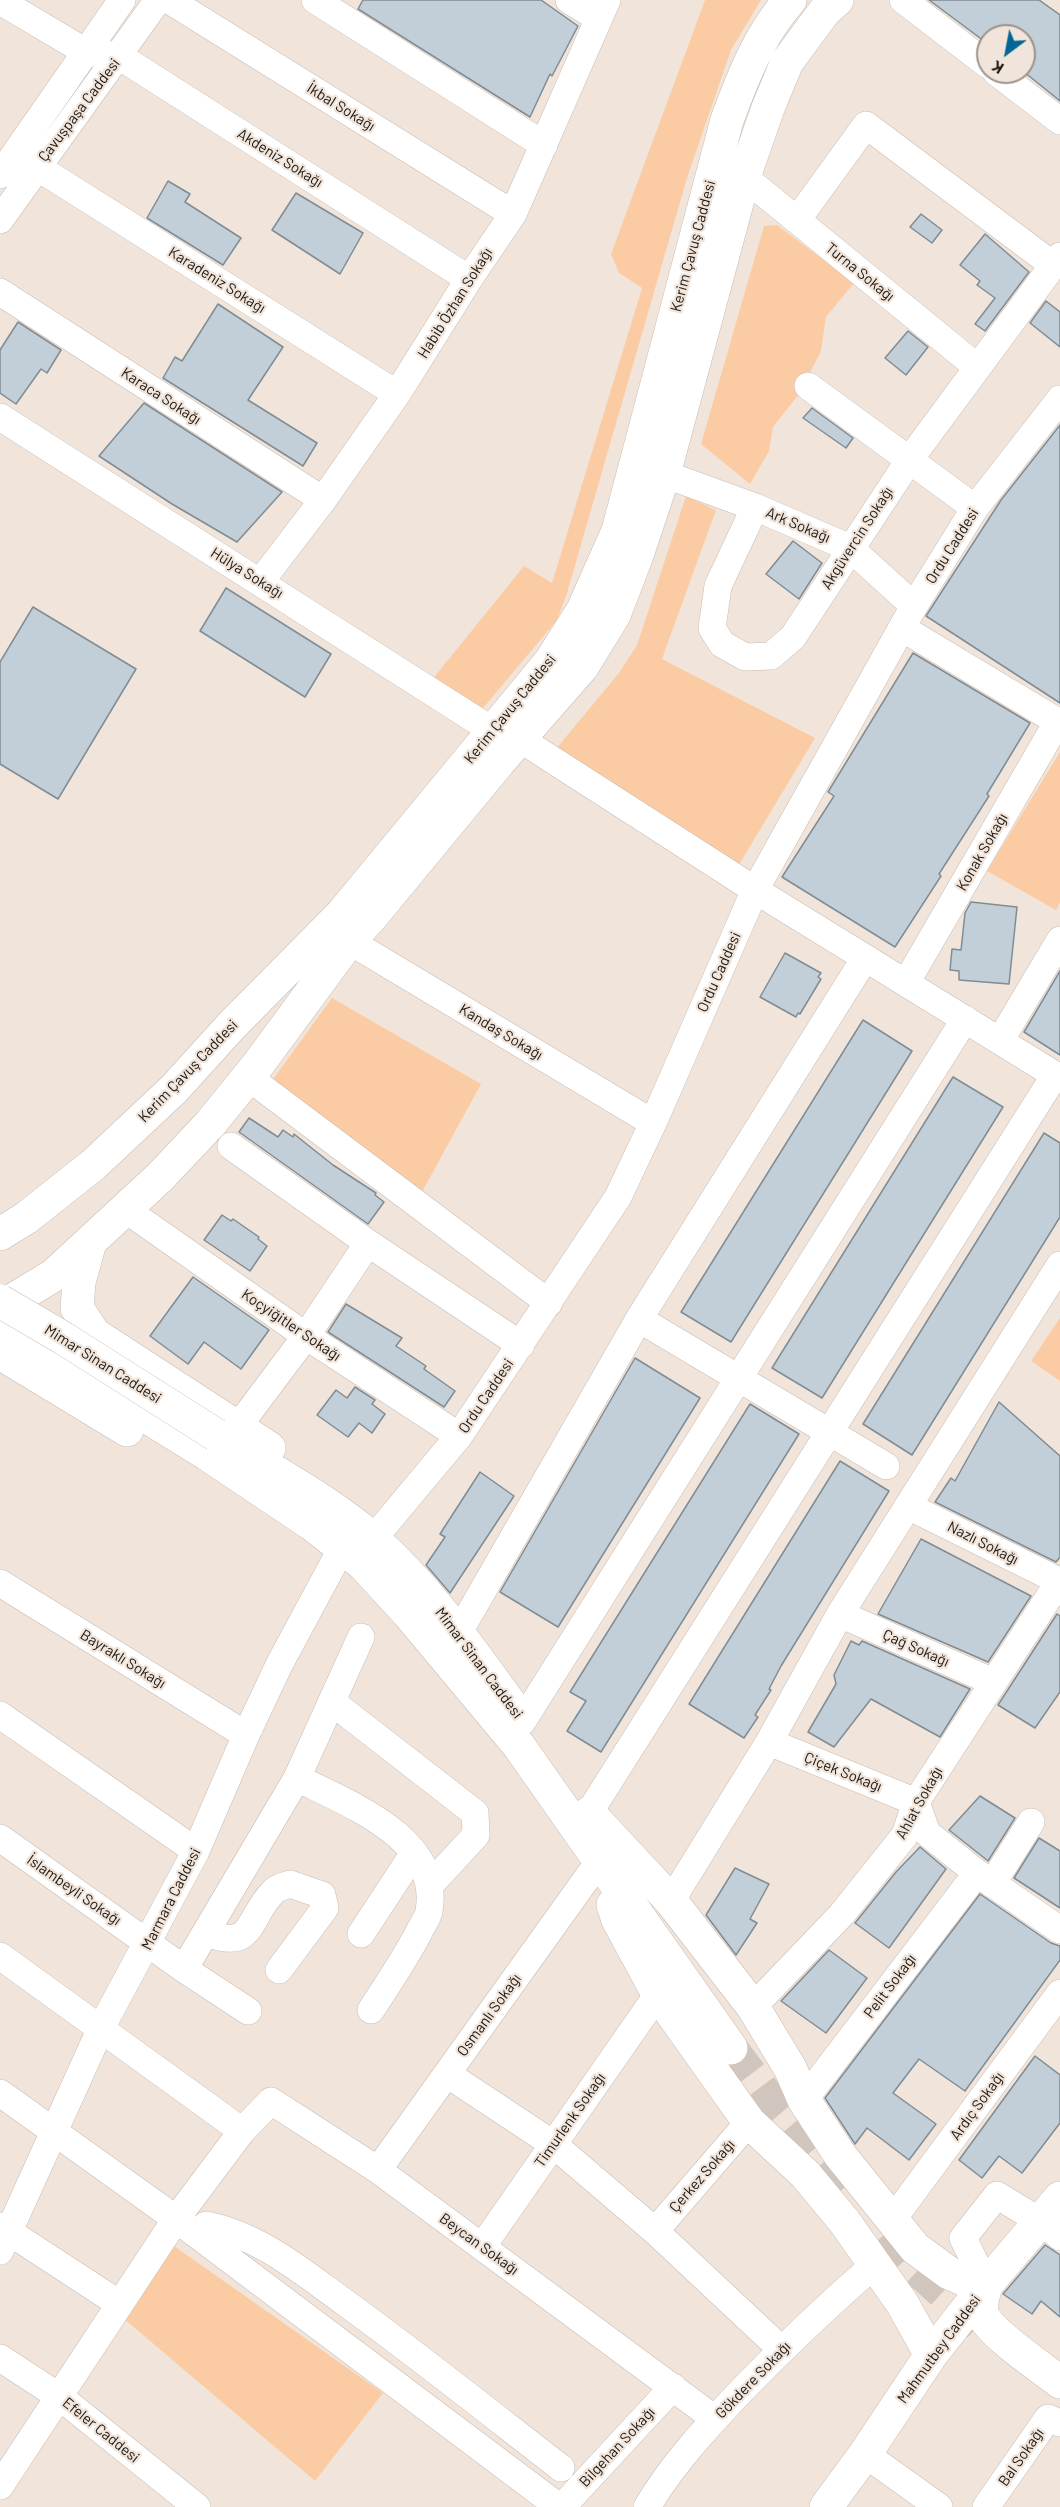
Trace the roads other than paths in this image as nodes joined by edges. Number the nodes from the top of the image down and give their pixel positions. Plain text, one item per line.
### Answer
1 (122, 0) edge
2 (158, 0) edge
3 (169, 0) edge
4 (315, 0) edge
5 (569, 0) edge
6 (790, 0) edge
7 (837, 0) edge
8 (903, 0) edge
9 (0, 1) edge
10 (603, 9) edge
11 (86, 52) junction
12 (119, 56) junction
13 (976, 57) edge
14 (1012, 84) edge
15 (1060, 121) edge
16 (544, 146) junction
17 (13, 161) edge
18 (744, 177) junction
19 (513, 214) junction
20 (0, 220) edge
21 (797, 220) junction
22 (1057, 261) edge
23 (469, 279) junction
24 (0, 292) edge
25 (977, 367) junction
26 (808, 386) dead end
27 (397, 394) junction
28 (1060, 399) edge
29 (0, 417) edge
30 (910, 459) junction
31 (664, 474) junction
32 (323, 500) junction
33 (755, 507) junction
34 (975, 508) junction
35 (850, 548) junction
36 (261, 581) junction
37 (908, 617) junction
38 (1059, 722) edge
39 (507, 735) junction
40 (755, 890) junction
41 (1060, 940) edge
42 (349, 941) junction
43 (865, 958) junction
44 (906, 983) junction
45 (966, 1019) junction
46 (232, 1025) junction
47 (1000, 1041) junction
48 (252, 1072) junction
49 (1058, 1076) edge
50 (653, 1123) junction
51 (231, 1146) dead end
52 (125, 1209) junction
53 (0, 1234) edge
54 (90, 1242) junction
55 (368, 1243) junction
56 (1060, 1264) edge
57 (0, 1301) edge
58 (549, 1303) junction
59 (0, 1308) edge
60 (639, 1319) junction
61 (0, 1326) edge
62 (306, 1336) junction
63 (521, 1345) junction
64 (0, 1353) edge
65 (739, 1379) junction
66 (829, 1432) junction
67 (459, 1436) junction
68 (220, 1439) junction
69 (886, 1466) dead end
70 (908, 1506) junction
71 (323, 1517) junction
72 (358, 1543) junction
73 (1059, 1581) edge
74 (0, 1583) edge
75 (840, 1614) junction
76 (459, 1632) junction
77 (361, 1636) dead end
78 (993, 1682) junction
79 (332, 1702) junction
80 (0, 1715) edge
81 (522, 1722) junction
82 (246, 1735) junction
83 (769, 1742) junction
84 (297, 1778) junction
85 (916, 1802) junction
86 (589, 1813) junction
87 (1031, 1822) dead end
88 (0, 1838) edge
89 (196, 1851) junction
90 (414, 1853) junction
91 (600, 1860) junction
92 (984, 1878) junction
93 (430, 1885) junction
94 (671, 1901) junction
95 (1060, 1930) edge
96 (206, 1933) junction
97 (361, 1934) dead end
98 (149, 1942) junction
99 (0, 1956) edge
100 (184, 1970) junction
101 (279, 1970) dead end
102 (658, 1994) junction
103 (1060, 1994) edge
104 (753, 2007) junction
105 (371, 2010) dead end
106 (248, 2011) dead end
107 (101, 2028) junction
108 (447, 2074) junction
109 (0, 2093) edge
110 (804, 2100) junction
111 (749, 2122) junction
112 (53, 2131) junction
113 (242, 2131) junction
114 (553, 2144) junction
115 (378, 2170) junction
116 (893, 2219) junction
117 (1054, 2219) edge
118 (186, 2227) junction
119 (655, 2231) junction
120 (3, 2236) edge
121 (482, 2247) junction
122 (915, 2248) junction
123 (874, 2265) junction
124 (986, 2285) junction
125 (118, 2303) junction
126 (782, 2350) junction
127 (931, 2355) junction
128 (0, 2358) edge
129 (1060, 2382) edge
130 (673, 2387) junction
131 (60, 2397) junction
132 (715, 2419) junction
133 (1060, 2423) edge
134 (866, 2454) junction
135 (561, 2468) dead end
136 (0, 2486) edge
137 (197, 2507) edge
138 (560, 2507) edge
139 (647, 2507) edge
140 (826, 2507) edge
141 (939, 2507) edge
142 (986, 2507) edge

1 - 11 street, Çavuşpaşa Caddesi
2 - 12 street, Çavuşpaşa Caddesi
3 - 19 street, İkbal Sokağı
4 - 16 street
5 - 10 street
6 - 39 main road, Kerim Çavuş Caddesi
7 - 18 main road, Kerim Çavuş Caddesi
8 - 13 street
9 - 11 street
10 - 16 street, Habib Özhan Sokağı
11 - 12 street, Akdeniz Sokağı
11 - 17 street, Çavuşpaşa Caddesi
12 - 17 street, Çavuşpaşa Caddesi
12 - 23 street, Akdeniz Sokağı
14 - 15 street
16 - 19 street, Habib Özhan Sokağı
17 - 20 street, Çavuşpaşa Caddesi
17 - 27 street, Karadeniz Sokağı
18 - 21 street, Turna Sokağı
18 - 31 main road, Kerim Çavuş Caddesi
19 - 23 street, Habib Özhan Sokağı
21 - 22 street
21 - 25 street, Turna Sokağı
22 - 25 street, Akgüvercin Sokağı
23 - 27 street, Habib Özhan Sokağı
24 - 32 street, Karaca Sokağı
25 - 30 street, Akgüvercin Sokağı
26 - 30 street
27 - 32 street, Habib Özhan Sokağı
28 - 34 street, Ordu Caddesi
29 - 36 street, Hülya Sokağı
30 - 34 street
30 - 35 street, Akgüvercin Sokağı
31 - 33 street, Ark Sokağı
31 - 39 main road, Kerim Çavuş Caddesi
32 - 36 street, Habib Özhan Sokağı
33 - 35 street, Ark Sokağı
33 - 35 street, Akgüvercin Sokağı
34 - 37 street, Ordu Caddesi
35 - 37 street, Ark Sokağı
36 - 39 street, Hülya Sokağı
37 - 38 street, Ark Sokağı
37 - 40 street, Ordu Caddesi
38 - 44 street, Konak Sokağı
39 - 40 street, Hülya Sokağı
39 - 42 main road, Kerim Çavuş Caddesi
39 - 46 main road, Kerim Çavuş Caddesi
40 - 43 street, Hülya Sokağı
40 - 50 street, Ordu Caddesi
41 - 47 street
42 - 48 main road, Kerim Çavuş Caddesi
42 - 50 street, Kandaş Sokağı
43 - 44 street, Hülya Sokağı
43 - 60 street
44 - 45 street, Hülya Sokağı
45 - 47 street, Hülya Sokağı
45 - 65 street
46 - 48 main road
46 - 53 main road, Kerim Çavuş Caddesi
47 - 49 street, Hülya Sokağı
48 - 52 main road, Kerim Çavuş Caddesi
48 - 58 street
49 - 66 street
50 - 58 street, Ordu Caddesi
51 - 55 street
52 - 54 main road, Kerim Çavuş Caddesi
52 - 62 street, Koçyiğitler Sokağı
54 - 59 main road, Kerim Çavuş Caddesi
54 - 68 main road
55 - 62 street
55 - 63 street
56 - 70 street
57 - 68 main road, Mimar Sinan Caddesi, bridge
58 - 63 street, Ordu Caddesi
60 - 65 street
60 - 76 street
61 - 68 main road, Mimar Sinan Caddesi
62 - 67 street, Koçyiğitler Sokağı
62 - 68 street
63 - 67 street, Ordu Caddesi
64 - 71 main road
65 - 66 street
65 - 81 street
66 - 69 street
66 - 86 street
67 - 72 street, Ordu Caddesi
68 - 71 main road, Mimar Sinan Caddesi
70 - 73 street, Nazlı Sokağı
70 - 75 street
71 - 72 main road, Mimar Sinan Caddesi
72 - 76 main road, Mimar Sinan Caddesi
72 - 82 street, Marmara Caddesi
72 - 91 main road, Mimar Sinan Caddesi
73 - 78 street, Ahlat Sokağı
74 - 82 street, Bayraklı Sokağı
75 - 78 street, Çağ Sokağı
75 - 83 street
76 - 81 main road, Mimar Sinan Caddesi
77 - 79 street
78 - 85 street, Ahlat Sokağı
79 - 84 street
79 - 93 street
80 - 89 street
81 - 86 main road, Mimar Sinan Caddesi
82 - 89 street, Marmara Caddesi
83 - 85 street, Çiçek Sokağı
83 - 94 street
84 - 90 street
84 - 96 street
85 - 92 street
85 - 104 street, Ahlat Sokağı
86 - 91 main road, Mimar Sinan Caddesi
86 - 94 main road
87 - 92 street, Pelit Sokağı
88 - 98 street, İslambeyli Sokağı
89 - 98 street, Marmara Caddesi
90 - 93 street
90 - 97 street
91 - 102 main road
91 - 108 street, Osmanlı Sokağı
92 - 95 street
92 - 110 street, Pelit Sokağı
93 - 105 street
94 - 104 main road
96 - 100 street
96 - 101 street
98 - 100 street, İslambeyli Sokağı
98 - 107 street, Marmara Caddesi
99 - 107 street
100 - 106 street, İslambeyli Sokağı
102 - 111 main road
102 - 114 street, Timurlenk Sokağı
103 - 116 street, Ardıç Sokağı
104 - 110 main road
107 - 112 street, Marmara Caddesi
107 - 113 street
108 - 114 street
108 - 115 street, Osmanlı Sokağı
109 - 112 street
110 - 116 main road
111 - 119 street, Çerkez Sokağı
111 - 123 main road
112 - 118 street
112 - 120 street, Marmara Caddesi
113 - 115 street, Beycan Sokağı
113 - 118 street
114 - 119 street
114 - 121 street, Timurlenk Sokağı
115 - 121 street, Beycan Sokağı
116 - 122 main road
117 - 124 main road, Mahmutbey Caddesi
117 - 124 street
118 - 125 street
118 - 135 street
118 - 138 street
119 - 126 street
120 - 125 street
121 - 130 street, Beycan Sokağı
122 - 123 main road
122 - 124 main road
123 - 126 street, Gökdere Sokağı
123 - 127 main road
124 - 127 main road, Mahmutbey Caddesi
124 - 129 main road
125 - 131 street
126 - 132 street, Gökdere Sokağı
127 - 134 main road, Mahmutbey Caddesi
128 - 131 street, Efeler Caddesi
130 - 132 street, Beycan Sokağı
130 - 138 street, Bilgehan Sokağı
131 - 136 street
131 - 137 street, Efeler Caddesi
132 - 139 street, Gökdere Sokağı
133 - 142 street, Bal Sokağı
134 - 140 main road, Mahmutbey Caddesi
134 - 141 street

